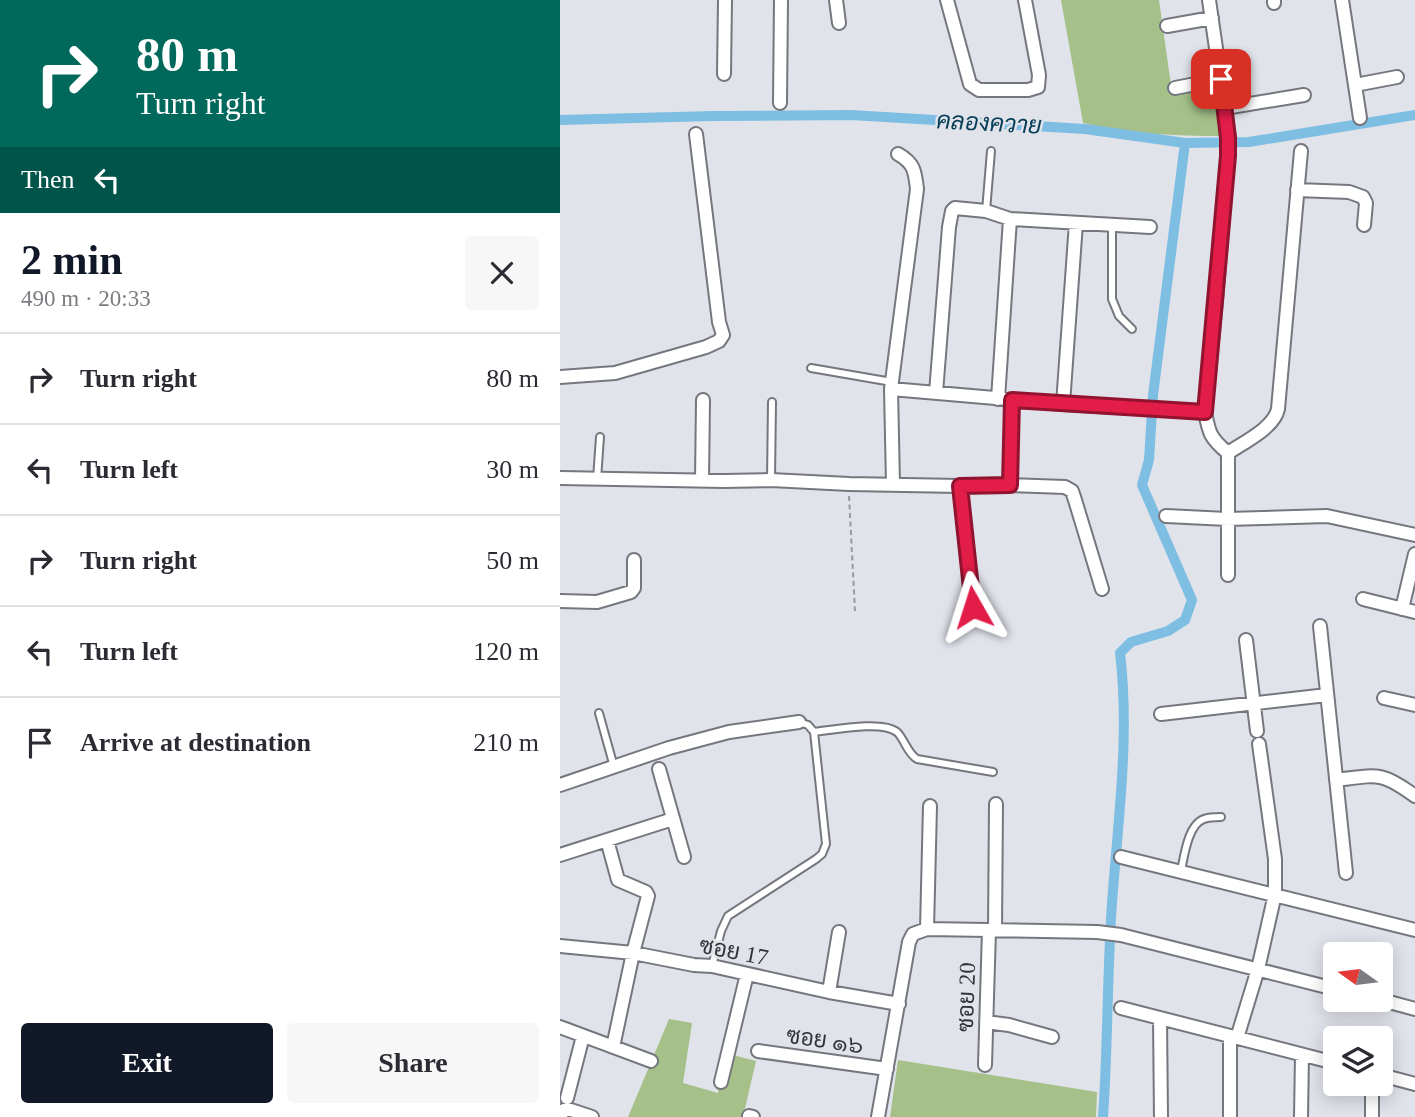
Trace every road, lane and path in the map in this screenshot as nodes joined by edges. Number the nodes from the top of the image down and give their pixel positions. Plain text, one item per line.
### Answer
1 (725, 0) edge
2 (781, 0) edge
3 (836, 0) edge
4 (947, 0) edge
5 (1025, 0) edge
6 (1209, 0) edge
7 (1342, 0) edge
8 (1212, 18) junction
9 (839, 23) dead end
10 (1167, 26) dead end
11 (724, 74) dead end
12 (1397, 77) dead end
13 (1221, 79) junction
14 (1355, 85) junction
15 (1175, 88) dead end
16 (1304, 95) dead end
17 (780, 103) dead end
18 (1225, 108) junction
19 (1360, 118) dead end
20 (696, 134) dead end
21 (991, 150) dead end
22 (1301, 151) dead end
23 (898, 154) dead end
24 (1297, 190) junction
25 (986, 211) junction
26 (1010, 219) junction
27 (1076, 223) junction
28 (1112, 225) junction
29 (1364, 225) dead end
30 (1150, 227) dead end
31 (1132, 329) dead end
32 (811, 368) dead end
33 (560, 377) edge
34 (892, 386) junction
35 (936, 393) junction
36 (998, 399) junction
37 (703, 400) dead end
38 (1012, 400) junction
39 (772, 402) dead end
40 (1063, 404) junction
41 (1205, 412) junction
42 (600, 437) dead end
43 (1227, 453) junction
44 (560, 478) edge
45 (597, 479) junction
46 (702, 480) junction
47 (771, 480) junction
48 (849, 484) junction
49 (892, 484) junction
50 (1010, 485) junction
51 (960, 486) junction
52 (1166, 516) dead end
53 (1227, 519) junction
54 (1415, 535) edge
55 (1415, 554) edge
56 (634, 560) dead end
57 (1228, 575) dead end
58 (1102, 589) dead end
59 (1363, 599) dead end
60 (560, 601) edge
61 (973, 607) dead end
62 (855, 611) dead end
63 (1409, 611) edge
64 (1320, 626) dead end
65 (1246, 640) dead end
66 (1327, 695) junction
67 (1384, 698) dead end
68 (1254, 703) junction
69 (1415, 705) edge
70 (598, 713) dead end
71 (1161, 714) dead end
72 (799, 722) joint
73 (814, 732) junction
74 (614, 766) junction
75 (659, 768) dead end
76 (993, 772) dead end
77 (1336, 780) junction
78 (560, 785) edge
79 (1415, 796) edge
80 (996, 804) dead end
81 (930, 806) dead end
82 (1222, 817) dead end
83 (673, 819) junction
84 (607, 840) junction
85 (560, 855) edge
86 (684, 857) dead end
87 (1121, 857) dead end
88 (1181, 871) junction
89 (1346, 873) dead end
90 (1275, 894) junction
91 (927, 929) junction
92 (992, 930) junction
93 (1415, 930) edge
94 (839, 932) dead end
95 (560, 946) edge
96 (632, 953) junction
97 (712, 966) junction
98 (1258, 969) junction
99 (747, 974) junction
100 (1323, 986) edge
101 (830, 992) junction
102 (1393, 1003) edge
103 (899, 1004) junction
104 (1121, 1007) dead end
105 (1415, 1009) edge
106 (1160, 1018) junction
107 (986, 1022) junction
108 (560, 1027) edge
109 (583, 1036) junction
110 (1052, 1037) dead end
111 (1234, 1037) junction
112 (613, 1047) junction
113 (758, 1051) dead end
114 (1303, 1055) junction
115 (1323, 1060) edge
116 (652, 1061) dead end
117 (985, 1065) dead end
118 (887, 1069) junction
119 (1393, 1078) edge
120 (721, 1082) dead end
121 (1415, 1084) edge
122 (1372, 1096) edge
123 (567, 1098) dead end
124 (560, 1117) edge
125 (592, 1117) edge
126 (878, 1117) edge
127 (1161, 1117) edge
128 (1230, 1117) edge
129 (1301, 1117) edge
130 (1372, 1117) edge

1 - 11 street
2 - 17 street
3 - 9 street
4 - 5 street
6 - 8 street
7 - 14 street
8 - 10 street
8 - 13 street
12 - 14 street
13 - 15 street
13 - 18 street
14 - 19 street
16 - 18 street
18 - 41 street
20 - 33 street
21 - 25 lane
22 - 24 street
23 - 34 street
24 - 29 street
24 - 43 street
25 - 26 street
25 - 35 street
26 - 27 street
26 - 36 street
27 - 28 street
27 - 40 street
28 - 30 street
28 - 31 lane
32 - 34 lane
34 - 35 street
34 - 49 street
35 - 36 street
36 - 38 street
37 - 46 street
38 - 40 street
38 - 50 street
39 - 47 lane
40 - 41 street
41 - 43 street
42 - 45 lane
43 - 53 street
44 - 45 street
45 - 46 street
46 - 47 street
47 - 48 street
48 - 49 street
48 - 62 path
49 - 51 street
50 - 51 street
50 - 58 street
51 - 61 street
52 - 53 street
53 - 54 street
53 - 57 street
55 - 63 street
56 - 60 street
59 - 63 street
64 - 66 street
65 - 68 street
66 - 68 street
66 - 77 street
67 - 69 street
68 - 71 street
68 - 90 street
70 - 74 lane
72 - 73 lane
72 - 74 street
73 - 76 lane
73 - 97 lane
74 - 78 street
75 - 83 street
77 - 79 street
77 - 89 street
80 - 92 street, ซอย 20
81 - 91 street
82 - 88 lane
83 - 84 street
83 - 86 street
84 - 85 street
84 - 96 street
87 - 88 street
88 - 90 street
90 - 93 street
90 - 98 street
91 - 92 street
91 - 103 street
92 - 98 street
92 - 107 street, ซอย 20
94 - 101 street
95 - 96 street, ซอย 17
96 - 97 street, ซอย 17
96 - 112 street
97 - 99 street, ซอย 17
98 - 100 street
98 - 111 street
99 - 101 street, ซอย 17
99 - 120 street
101 - 103 street, ซอย 17
102 - 105 street
103 - 118 street
104 - 106 street
106 - 111 street
106 - 127 street
107 - 110 street
107 - 117 street, ซอย 20
108 - 109 street
109 - 112 street
109 - 123 street
111 - 114 street
111 - 128 street
112 - 116 street
113 - 118 street, ซอย ๑๖
114 - 115 street
114 - 129 street
118 - 126 street
119 - 121 street
122 - 130 street
124 - 125 street

